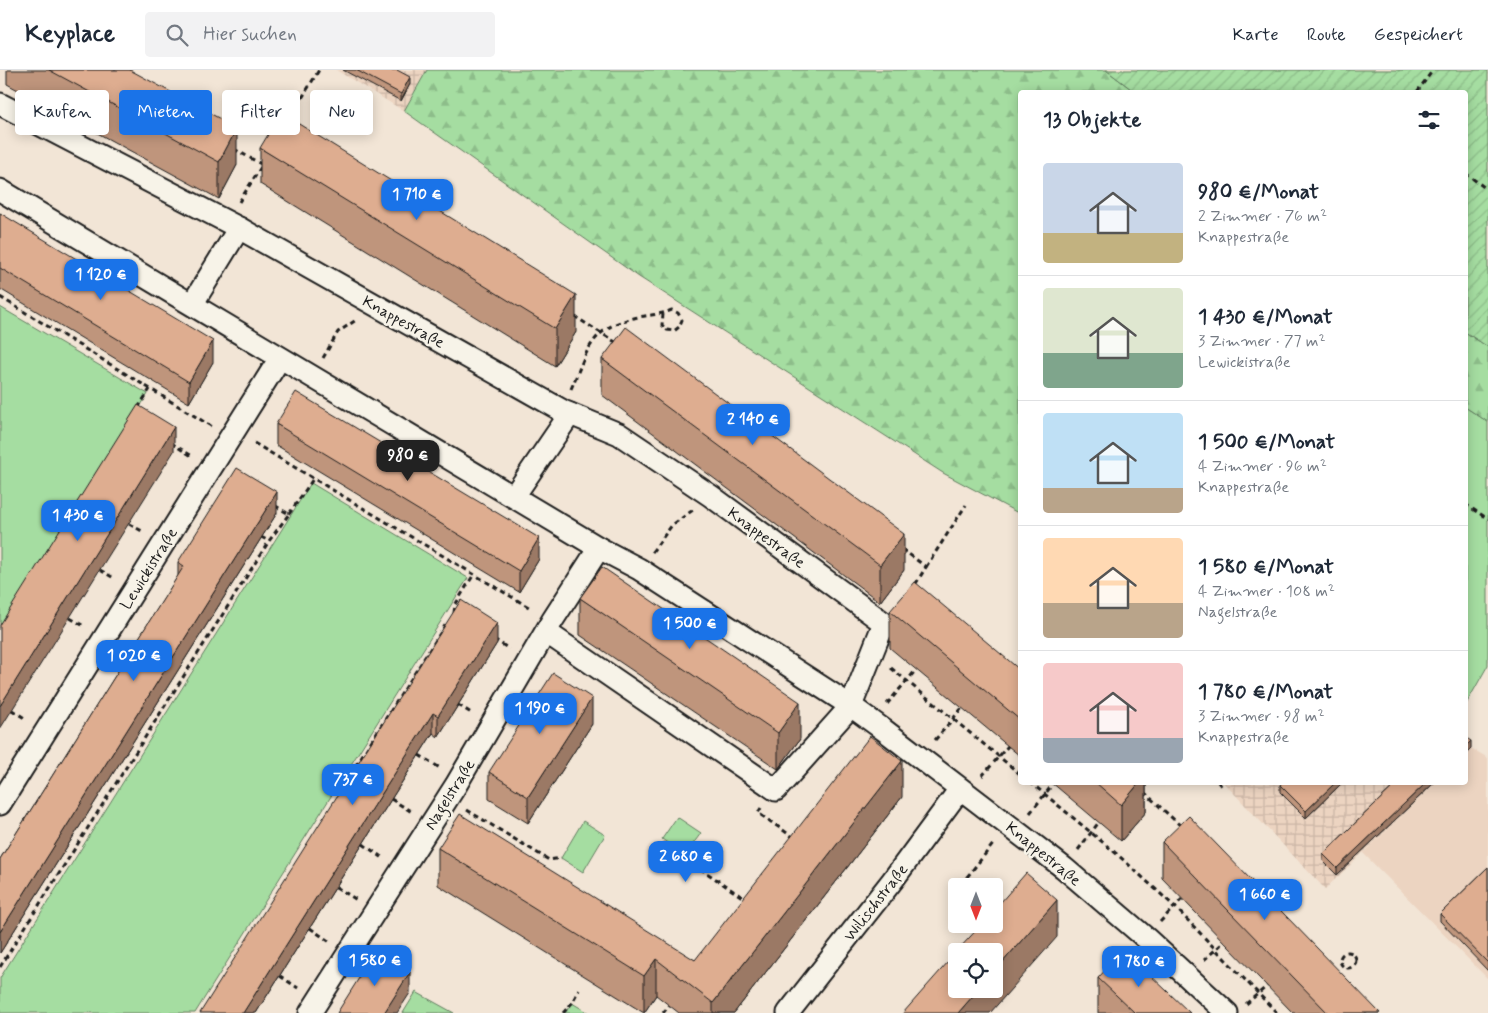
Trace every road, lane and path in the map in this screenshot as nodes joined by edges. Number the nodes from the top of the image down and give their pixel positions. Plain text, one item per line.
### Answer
1 (319, 70) edge
2 (1433, 70) edge
3 (1419, 90) edge
4 (300, 101) edge
5 (0, 104) edge
6 (228, 146) edge
7 (266, 157) edge
8 (262, 164) junction
9 (1468, 175) edge
10 (0, 190) edge
11 (1488, 190) edge
12 (233, 225) junction
13 (0, 297) edge
14 (193, 303) junction
15 (377, 305) junction
16 (566, 311) edge
17 (663, 314) junction
18 (600, 332) junction
19 (622, 346) edge
20 (280, 358) junction
21 (312, 377) junction
22 (150, 389) junction
23 (136, 411) edge
24 (566, 412) junction
25 (233, 434) junction
26 (165, 439) edge
27 (211, 468) junction
28 (313, 479) junction
29 (514, 496) junction
30 (711, 496) junction
31 (266, 500) edge
32 (966, 505) dead end
33 (1468, 506) edge
34 (289, 514) junction
35 (1488, 519) edge
36 (129, 524) dead end
37 (151, 536) dead end
38 (261, 537) edge
39 (269, 541) junction
40 (894, 544) edge
41 (599, 548) junction
42 (926, 567) junction
43 (639, 569) junction
44 (100, 570) dead end
45 (474, 574) junction
46 (122, 582) dead end
47 (912, 588) edge
48 (454, 613) junction
49 (70, 618) dead end
50 (462, 618) edge
51 (549, 626) junction
52 (91, 630) dead end
53 (487, 635) edge
54 (512, 651) dead end
55 (871, 652) junction
56 (916, 670) dead end
57 (907, 680) junction
58 (850, 706) junction
59 (962, 708) dead end
60 (952, 718) junction
61 (873, 722) junction
62 (1008, 746) dead end
63 (420, 755) edge
64 (998, 756) junction
65 (920, 759) junction
66 (446, 772) dead end
67 (1018, 772) edge
68 (348, 779) edge
69 (1034, 785) edge
70 (1052, 785) edge
71 (1139, 788) dead end
72 (776, 790) junction
73 (964, 791) junction
74 (1044, 794) junction
75 (448, 798) junction
76 (391, 799) edge
77 (0, 804) edge
78 (418, 816) dead end
79 (1099, 822) dead end
80 (1012, 828) junction
81 (1185, 830) edge
82 (1091, 833) junction
83 (798, 840) edge
84 (663, 842) dead end
85 (363, 844) edge
86 (561, 858) dead end
87 (390, 862) dead end
88 (1064, 868) junction
89 (967, 877) dead end
90 (336, 887) edge
91 (1182, 899) dead end
92 (749, 902) edge
93 (364, 904) dead end
94 (1174, 906) junction
95 (1157, 927) dead end
96 (310, 928) edge
97 (1224, 942) dead end
98 (337, 947) dead end
99 (1216, 950) junction
100 (1200, 964) dead end
101 (1342, 966) junction
102 (0, 967) edge
103 (1336, 972) edge
104 (280, 976) edge
105 (1266, 986) dead end
106 (579, 989) dead end
107 (301, 990) dead end
108 (1258, 994) junction
109 (674, 998) edge
110 (1236, 1009) edge
111 (310, 1013) edge
112 (563, 1013) edge
113 (663, 1013) edge
114 (788, 1013) edge
115 (1277, 1013) edge

1 - 4 path
2 - 3 path
5 - 12 street, Knappestraße
6 - 8 path
7 - 8 path
8 - 12 path
9 - 11 path
10 - 14 street, Knappestraße
12 - 14 street
12 - 15 street, Knappestraße
13 - 22 path
14 - 20 street, Knappestraße
15 - 21 path
15 - 24 street, Knappestraße
16 - 18 path
17 - 17 path
17 - 18 path
18 - 19 path
18 - 24 path
20 - 21 street, Knappestraße
20 - 25 street, Lewickistraße
21 - 29 street, Knappestraße
22 - 23 path
22 - 25 path
24 - 29 street
24 - 30 street, Knappestraße
25 - 27 street, Lewickistraße
25 - 28 path
26 - 27 path
27 - 77 street, Lewickistraße
28 - 34 path
28 - 45 path
29 - 41 street, Knappestraße
30 - 43 path
30 - 55 street, Knappestraße
31 - 34 path
32 - 42 path
33 - 35 path
34 - 39 path
36 - 37 path
38 - 39 path
39 - 102 path
40 - 42 path
41 - 43 street, Knappestraße
41 - 51 street, Nagelstraße
42 - 47 path
43 - 58 street, Knappestraße
44 - 46 path
45 - 48 path
45 - 51 path
48 - 50 path
48 - 68 path
49 - 52 path
51 - 72 street
51 - 75 street, Nagelstraße
53 - 54 path
55 - 57 path
55 - 58 street, Knappestraße
56 - 57 path
57 - 60 path
57 - 61 path
58 - 61 street, Knappestraße
58 - 72 street, Knappestraße
59 - 60 path
60 - 64 path
60 - 65 path
61 - 65 street, Knappestraße
62 - 64 path
63 - 66 path
64 - 67 path
64 - 73 path
65 - 73 street, Knappestraße
69 - 74 path
70 - 74 path
71 - 81 path
72 - 83 path
73 - 80 street, Knappestraße
73 - 114 street, Wilischstraße
74 - 80 path
74 - 82 path
75 - 86 path
75 - 111 street, Nagelstraße
76 - 78 path
79 - 82 path
80 - 88 street, Knappestraße
80 - 89 path
82 - 88 path
82 - 94 path
84 - 92 path
85 - 87 path
88 - 110 street, Knappestraße
90 - 93 path
91 - 94 path
94 - 95 path
94 - 99 path
96 - 98 path
97 - 99 path
99 - 100 path
99 - 108 path
101 - 101 path
101 - 103 path
104 - 107 path
105 - 108 path
106 - 112 path
108 - 110 path
108 - 115 path
109 - 113 path

